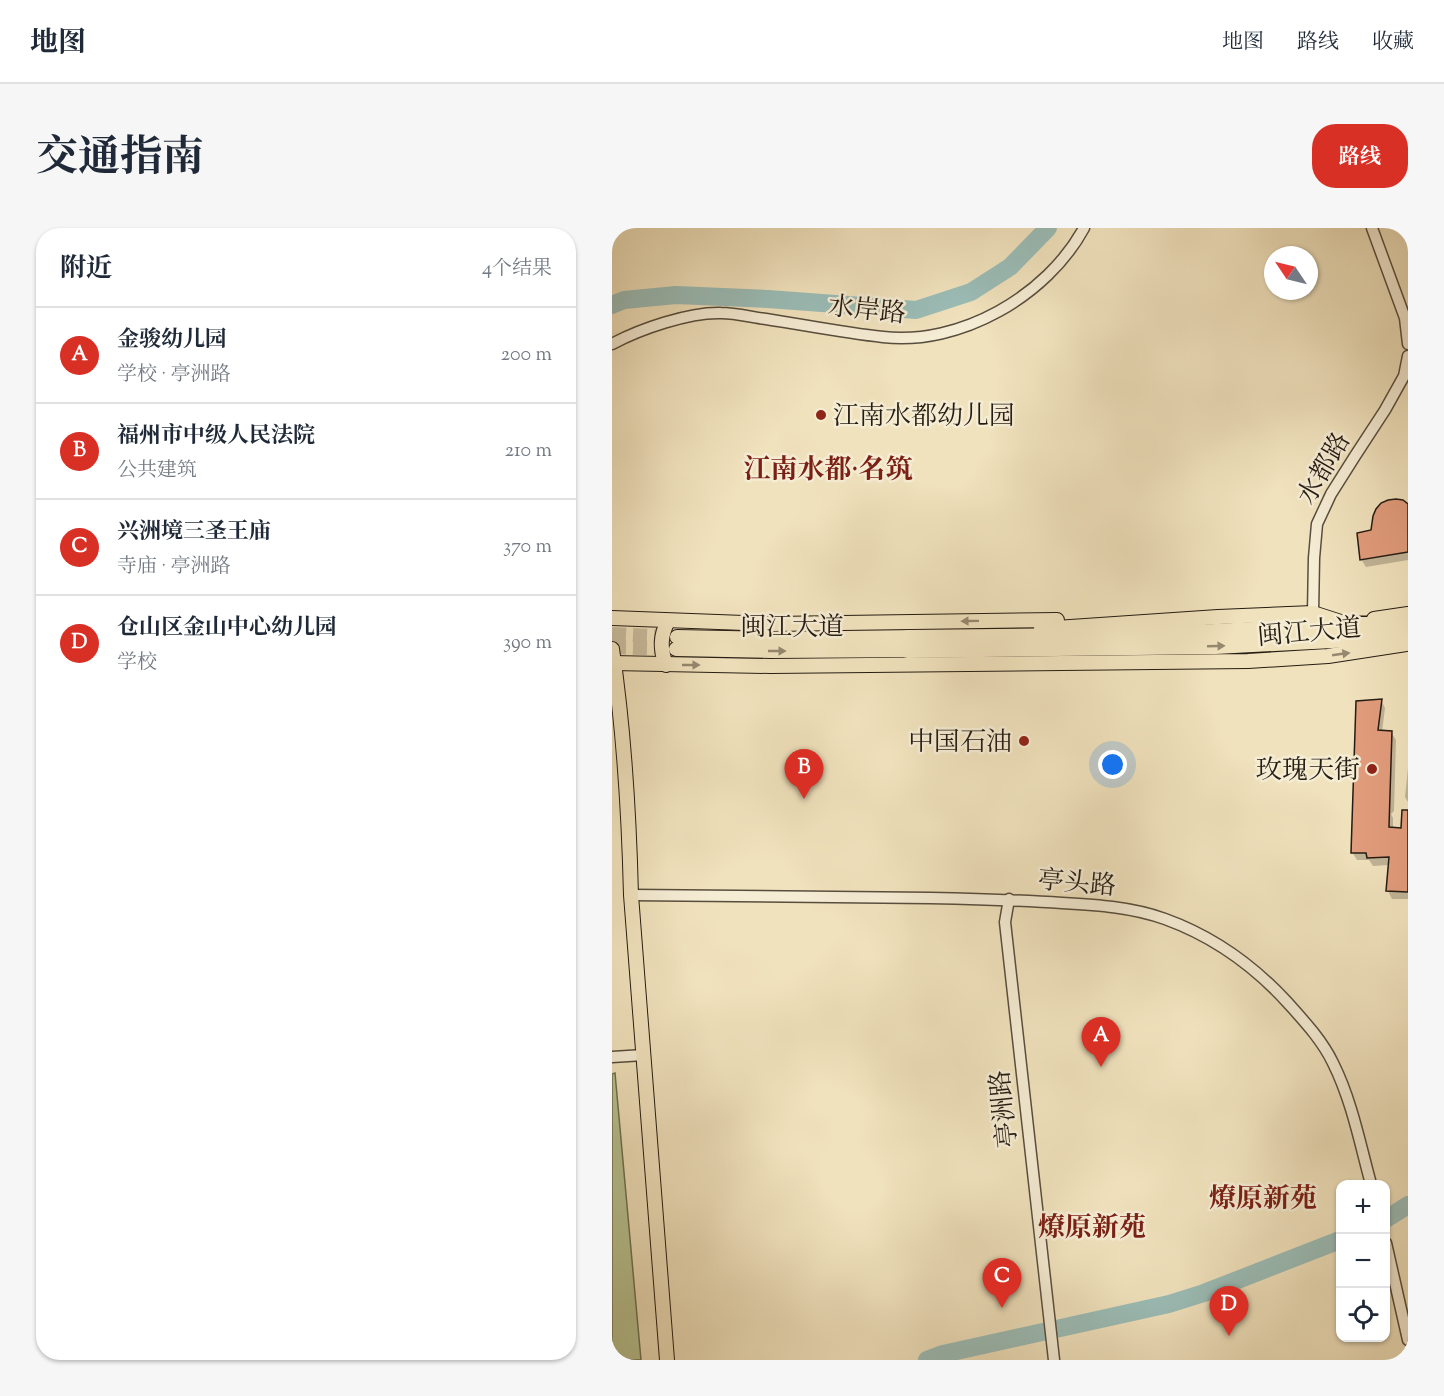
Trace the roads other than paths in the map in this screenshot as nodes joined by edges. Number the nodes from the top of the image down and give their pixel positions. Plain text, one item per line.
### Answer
1 (1084, 228) edge
2 (1372, 228) edge
3 (612, 344) edge
4 (1408, 344) edge
5 (1408, 356) edge
6 (1313, 613) junction
7 (1408, 614) edge
8 (1218, 617) junction
9 (612, 618) edge
10 (668, 621) junction
11 (1408, 625) edge
12 (1408, 638) edge
13 (1158, 641) junction
14 (677, 643) tunnel mouth
15 (908, 644) junction
16 (1408, 644) edge
17 (612, 649) edge
18 (1215, 662) junction
19 (613, 663) edge
20 (666, 665) junction
21 (631, 895) junction
22 (1009, 899) junction
23 (644, 1055) junction
24 (612, 1057) edge
25 (1370, 1180) edge
26 (1390, 1262) edge
27 (1408, 1340) edge
28 (1054, 1356) edge
29 (667, 1360) edge

1 - 3 street, 水岸路
2 - 4 street
5 - 6 street, 水都路
6 - 7 main road, 闽江大道
6 - 8 main road, 闽江大道
8 -> 10 main road
8 - 15 main road
9 - 10 main road
10 - 20 main road
11 - 13 highway
13 -> 12 highway
13 - 15 highway
14 - 15 main road, 闽江大道
15 - 18 main road
18 -> 16 main road, 闽江大道
17 - 19 main road
20 -> 18 main road
19 - 20 main road
19 - 21 main road
21 - 22 street, 亭头路
21 - 23 main road
22 - 25 street, 亭头路
22 - 28 street, 亭洲路
23 - 24 street
23 - 29 main road
26 - 27 street

